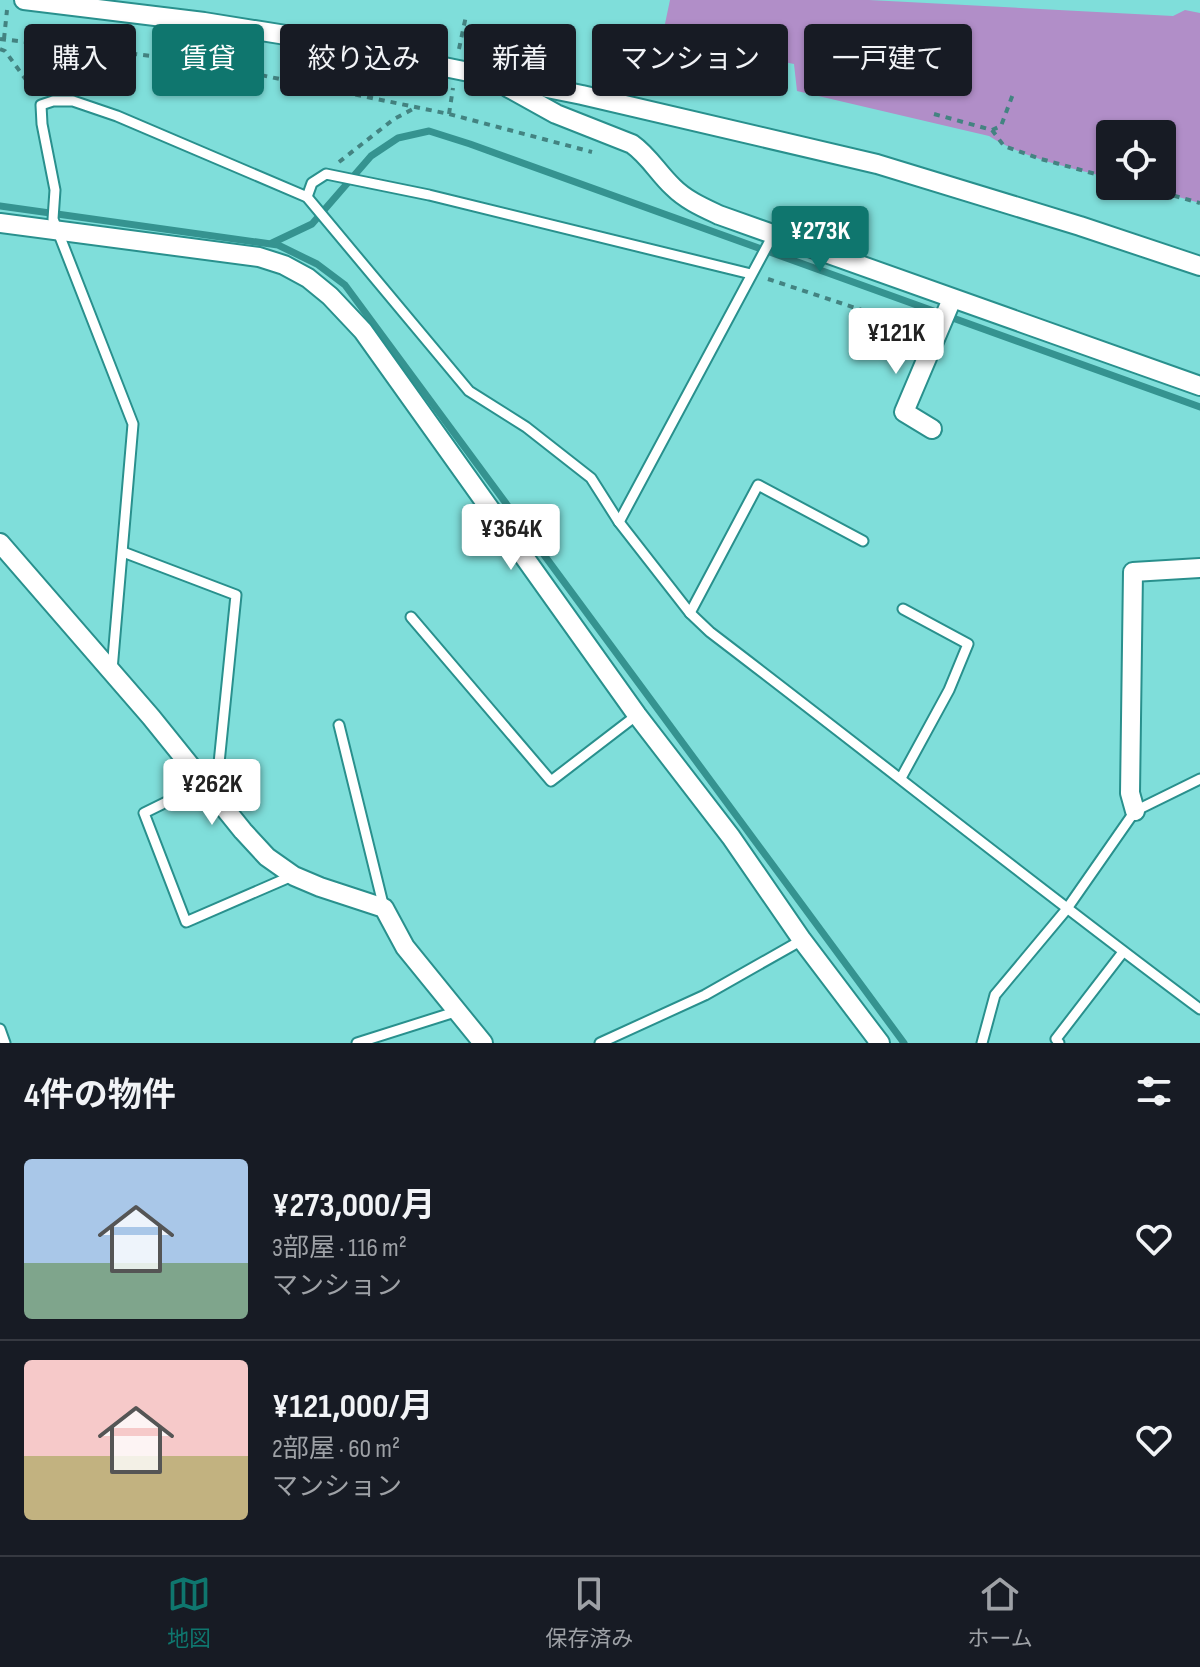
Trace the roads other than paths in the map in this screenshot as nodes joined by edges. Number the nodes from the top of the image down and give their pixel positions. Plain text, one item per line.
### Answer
1 (16, 5) edge
2 (464, 70) edge
3 (576, 94) edge
4 (523, 96) edge
5 (307, 197) junction
6 (0, 223) edge
7 (57, 230) junction
8 (773, 235) junction
9 (1200, 266) edge
10 (751, 274) junction
11 (952, 299) junction
12 (1200, 386) edge
13 (932, 429) dead end
14 (619, 522) junction
15 (863, 541) dead end
16 (0, 543) edge
17 (123, 552) junction
18 (1200, 568) edge
19 (903, 609) dead end
20 (690, 613) junction
21 (411, 617) dead end
22 (112, 672) junction
23 (637, 715) junction
24 (339, 725) dead end
25 (901, 778) junction
26 (1200, 779) edge
27 (210, 790) junction
28 (1135, 811) junction
29 (294, 876) junction
30 (384, 908) junction
31 (1066, 910) junction
32 (802, 940) junction
33 (1123, 952) junction
34 (1200, 1009) edge
35 (458, 1011) junction
36 (0, 1029) edge
37 (5, 1043) edge
38 (357, 1043) edge
39 (483, 1043) edge
40 (600, 1043) edge
41 (880, 1043) edge
42 (982, 1043) edge
43 (1059, 1043) edge

1 - 2 street
3 - 9 street
4 - 8 street
5 - 7 lane
5 - 10 lane
5 - 14 lane
6 - 7 street
7 - 17 lane
7 - 23 street
8 - 10 lane
8 - 11 street
10 - 14 lane
11 - 12 street
11 - 13 street
14 - 20 lane
15 - 20 lane
16 - 22 street
17 - 22 lane
17 - 27 lane
18 - 28 street
19 - 25 lane
20 - 25 lane
21 - 23 lane
22 - 27 street
23 - 32 street
24 - 30 lane
25 - 31 lane
26 - 28 lane
27 - 29 street
27 - 29 lane
28 - 31 lane
29 - 30 street
30 - 35 street
31 - 33 lane
31 - 42 lane
32 - 40 lane
32 - 41 street
33 - 34 lane
33 - 43 lane
35 - 38 lane
35 - 39 street
36 - 37 lane

